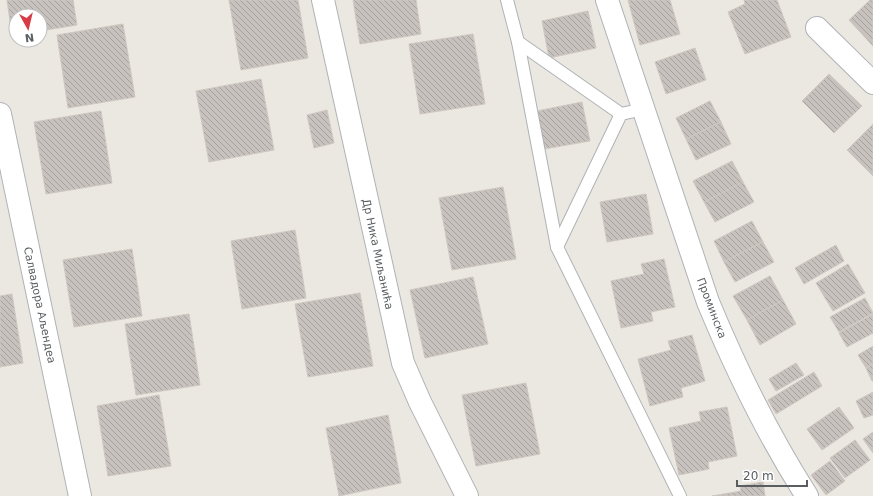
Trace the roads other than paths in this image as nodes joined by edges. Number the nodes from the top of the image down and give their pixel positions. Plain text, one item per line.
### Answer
1 (323, 0) edge
2 (507, 0) edge
3 (607, 0) edge
4 (816, 28) dead end
5 (518, 42) junction
6 (873, 84) edge
7 (644, 109) junction
8 (0, 114) edge
9 (621, 114) junction
10 (557, 247) junction
11 (80, 496) edge
12 (467, 496) edge
13 (680, 496) edge
14 (807, 496) edge

1 - 12 street, Др Ника Миљанића
2 - 5 lane
3 - 7 street, Проминска
4 - 6 street
5 - 9 lane
5 - 10 lane
7 - 9 lane
7 - 14 street, Проминска
8 - 11 street, Салвадора Аљендеа
9 - 10 lane
10 - 13 lane

